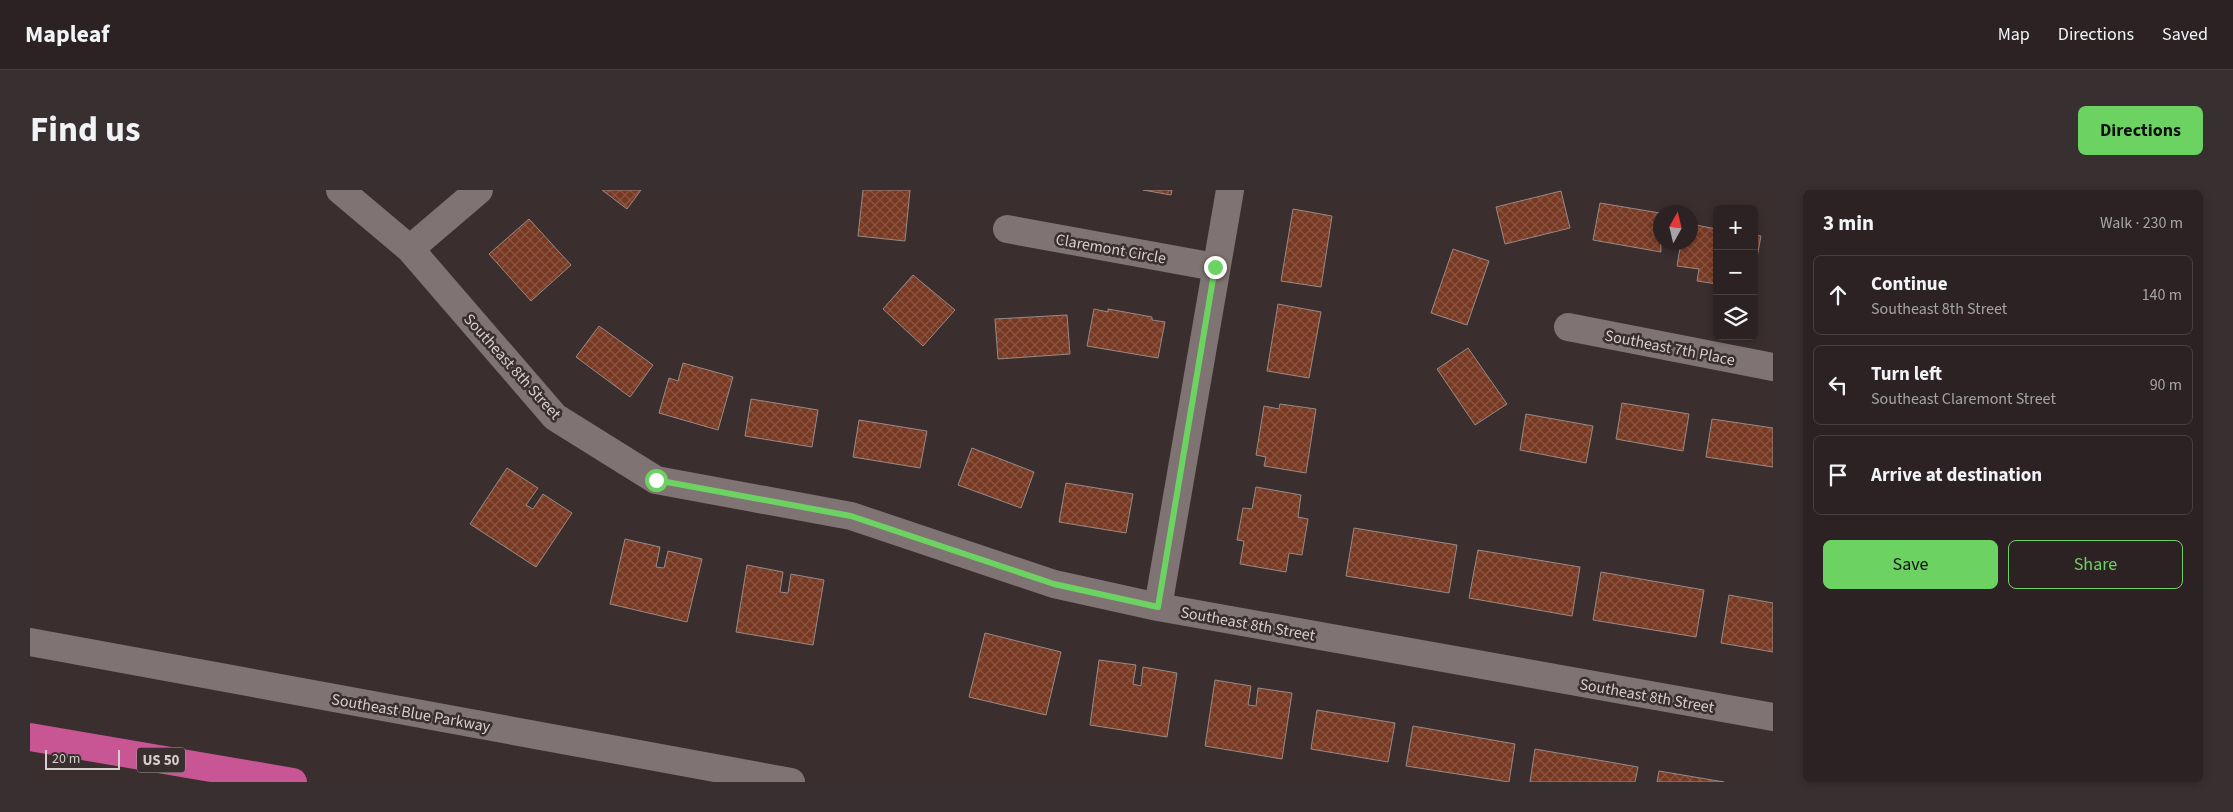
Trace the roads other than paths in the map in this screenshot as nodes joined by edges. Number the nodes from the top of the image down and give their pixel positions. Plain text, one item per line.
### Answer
1 (340, 190) edge
2 (478, 190) edge
3 (1230, 190) edge
4 (1007, 229) dead end
5 (410, 249) junction
6 (1215, 267) junction
7 (1568, 327) dead end
8 (1773, 367) edge
9 (1158, 607) junction
10 (30, 642) edge
11 (1773, 718) edge
12 (30, 737) edge
13 (293, 782) edge
14 (791, 782) edge

1 - 5 street, Southeast 8th Street
2 - 5 street
3 - 6 street
4 - 6 street, Claremont Circle
5 - 9 street, Southeast 8th Street
6 - 9 street
7 - 8 street, Southeast 7th Place
9 - 11 street, Southeast 8th Street
10 - 14 street, Southeast Blue Parkway
12 - 13 highway, US 50

